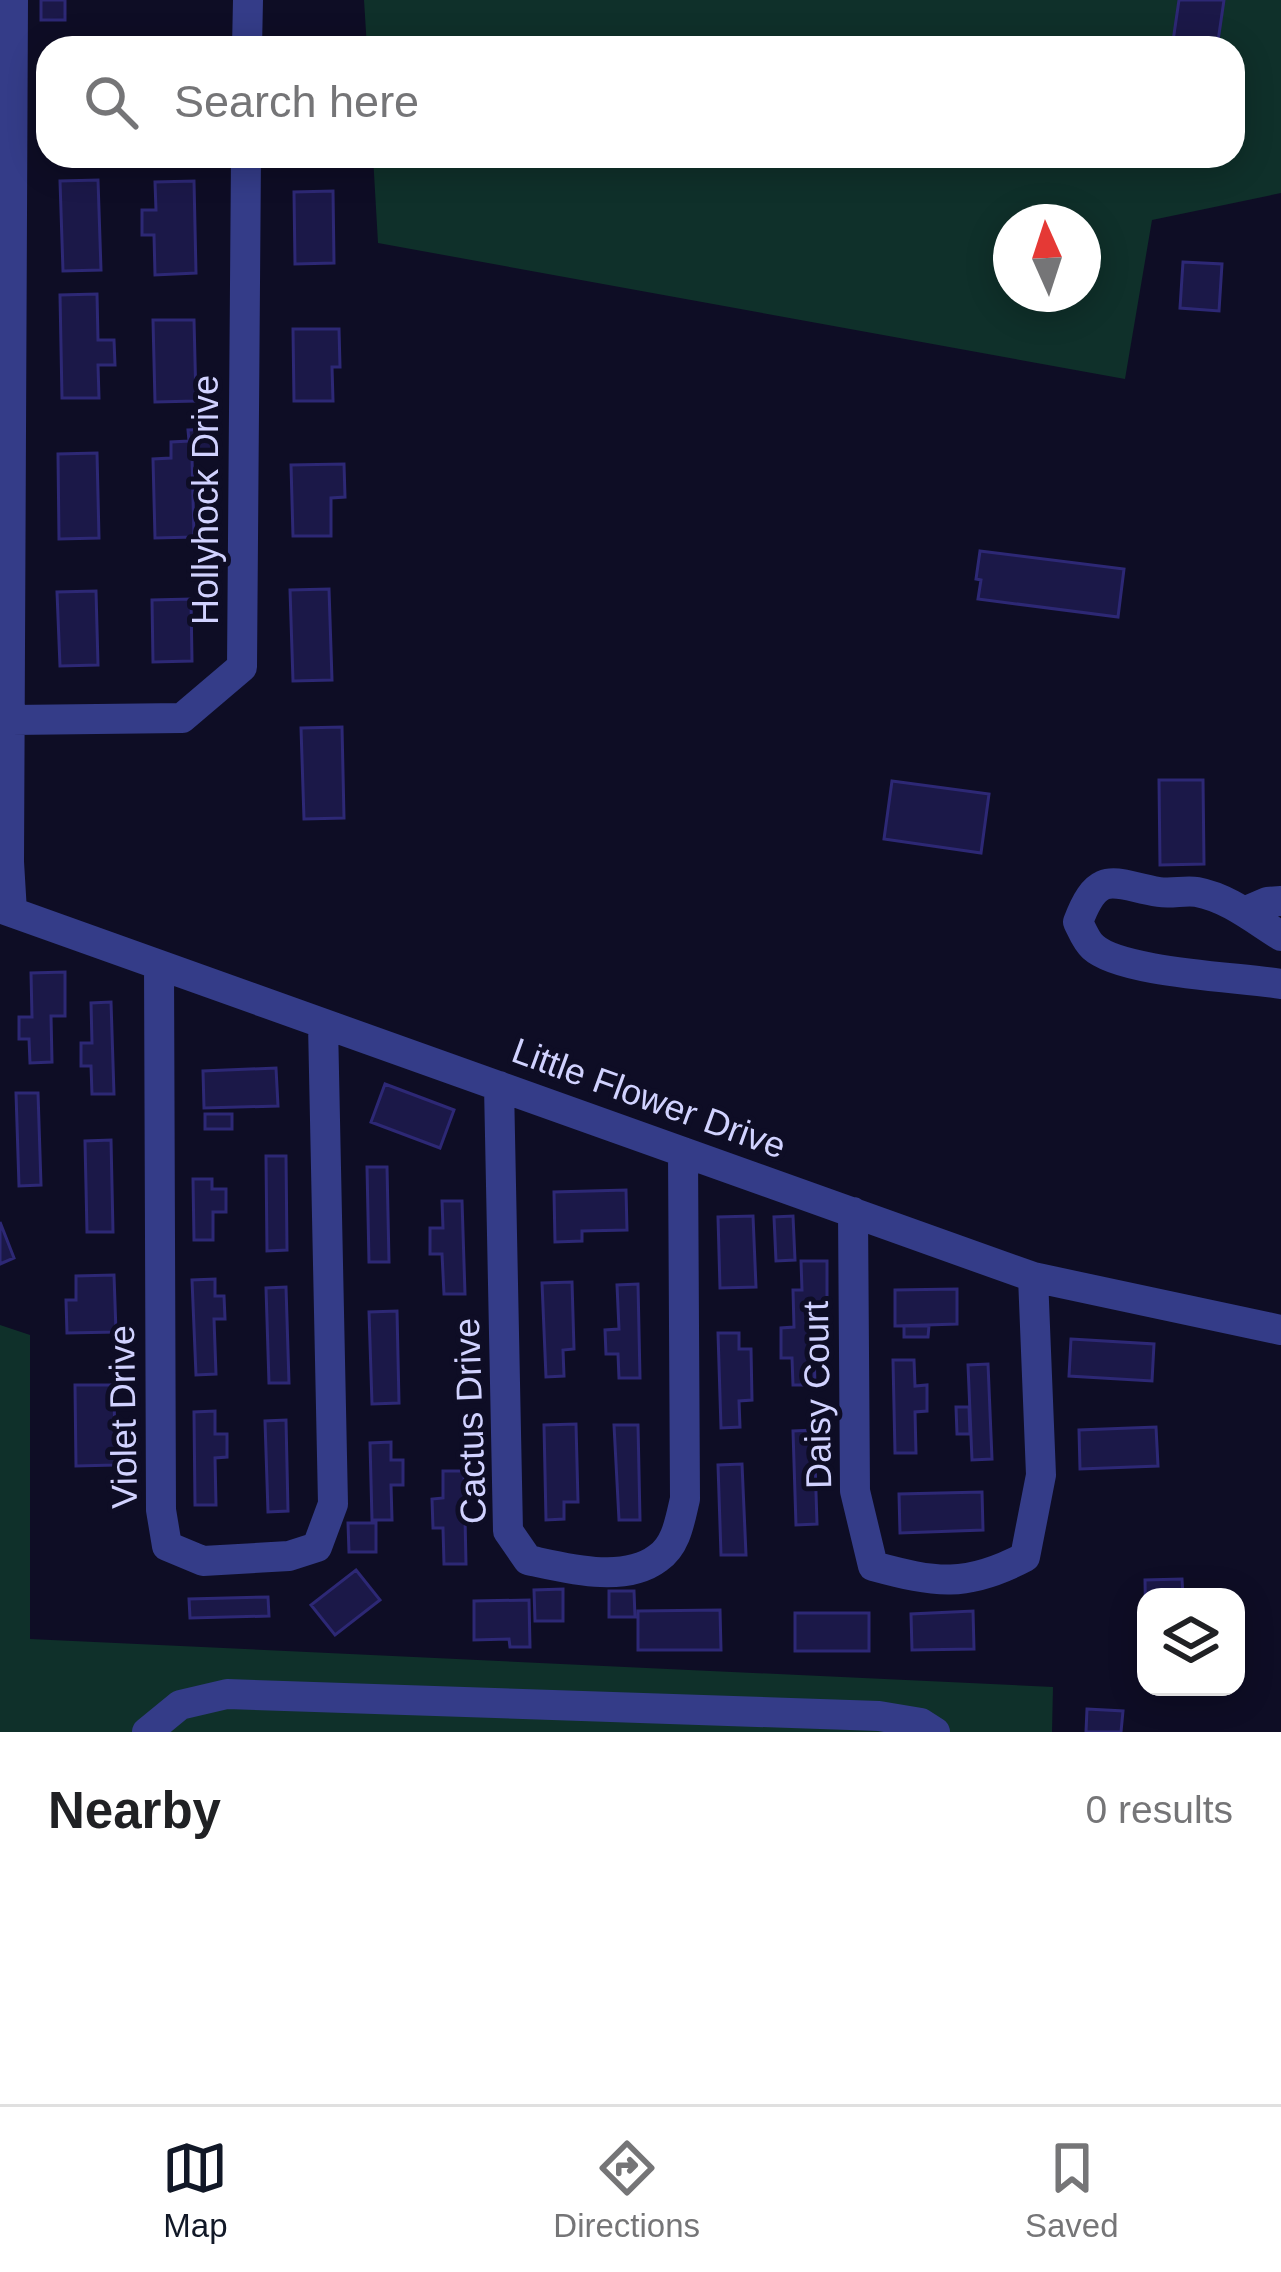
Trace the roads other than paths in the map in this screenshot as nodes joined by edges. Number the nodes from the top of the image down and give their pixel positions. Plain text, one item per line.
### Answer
1 (13, 0) edge
2 (248, 0) edge
3 (248, 36) edge
4 (247, 168) edge
5 (12, 720) junction
6 (1281, 901) edge
7 (6, 910) edge
8 (1246, 911) junction
9 (1281, 936) edge
10 (159, 965) junction
11 (1281, 984) edge
12 (323, 1024) junction
13 (499, 1086) junction
14 (683, 1152) junction
15 (853, 1213) junction
16 (1033, 1277) junction
17 (1281, 1330) edge
18 (147, 1732) edge
19 (935, 1732) edge

1 - 5 lane
2 - 3 lane
4 - 5 lane, Hollyhock Drive
5 - 7 lane
6 - 8 lane
7 - 10 lane, Little Flower Drive
8 - 9 lane
8 - 11 lane
10 - 12 lane, Little Flower Drive
10 - 12 lane, Violet Drive
12 - 13 lane, Little Flower Drive
13 - 14 lane, Little Flower Drive
13 - 14 lane, Cactus Drive
14 - 15 lane, Little Flower Drive
15 - 16 lane, Little Flower Drive
15 - 16 lane, Daisy Court
16 - 17 lane, Little Flower Drive
18 - 19 lane

